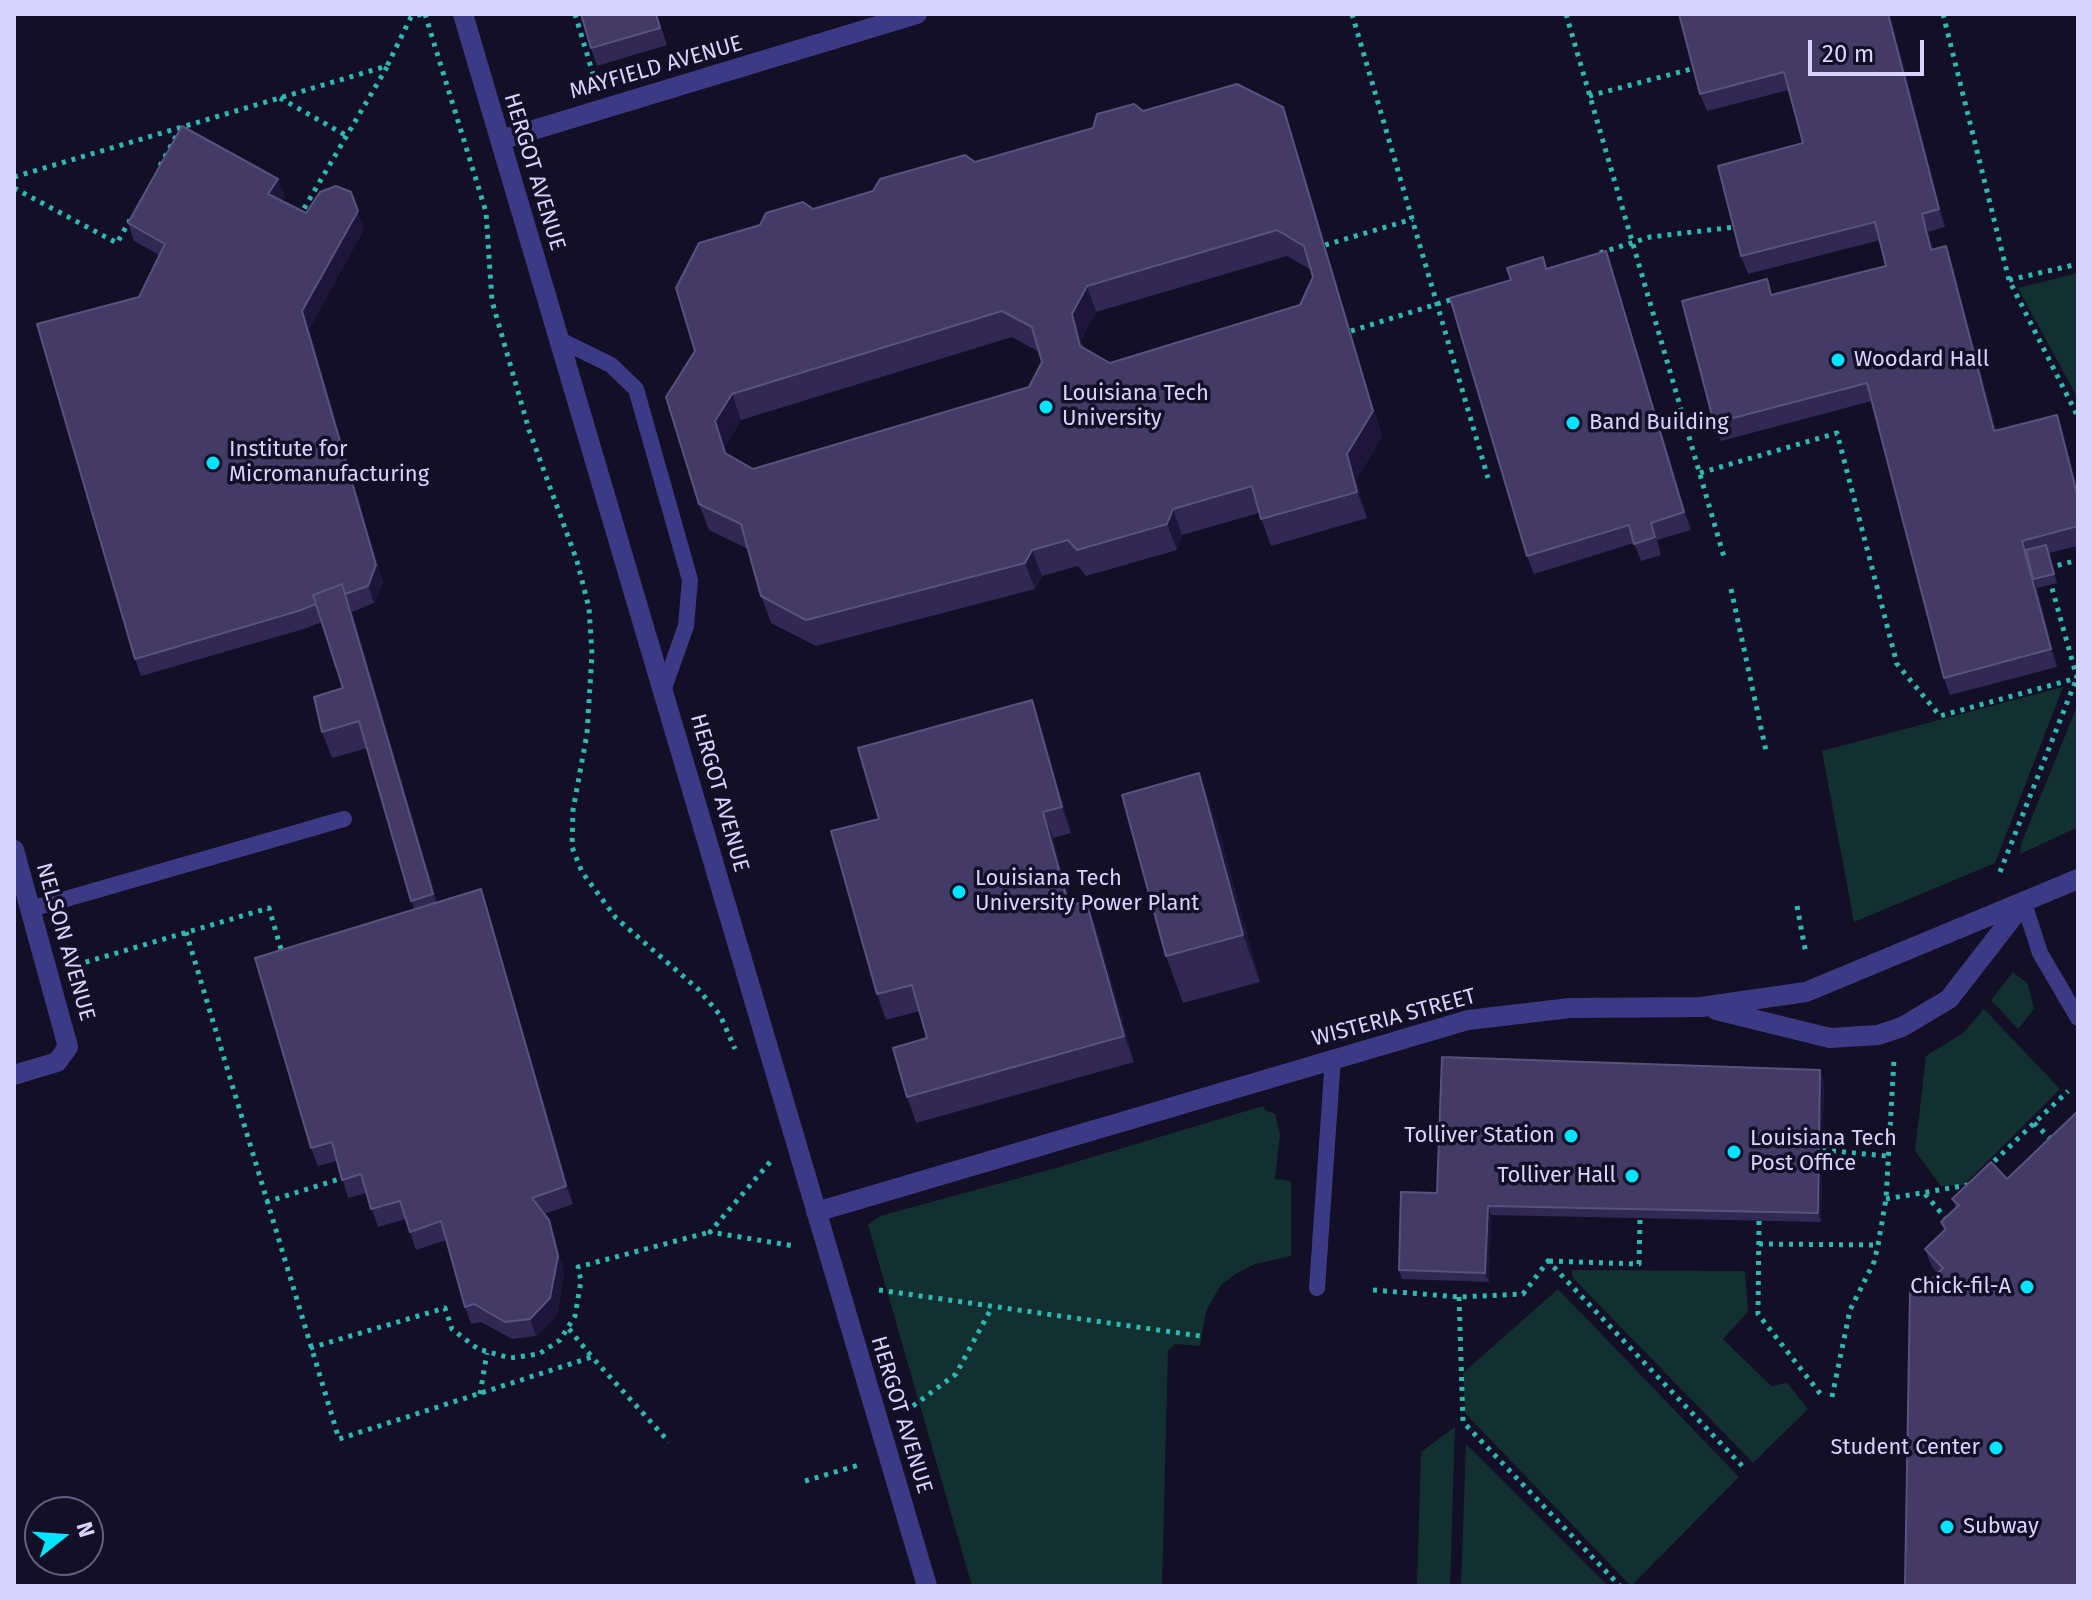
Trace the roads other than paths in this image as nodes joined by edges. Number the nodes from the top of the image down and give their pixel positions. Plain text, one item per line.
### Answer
1 (463, 14) edge
2 (917, 14) edge
3 (500, 140) junction
4 (560, 340) junction
5 (664, 688) junction
6 (344, 819) dead end
7 (14, 850) edge
8 (2078, 879) edge
9 (2024, 903) junction
10 (31, 909) junction
11 (1701, 1007) junction
12 (2078, 1018) edge
13 (1333, 1058) junction
14 (14, 1075) edge
15 (816, 1212) junction
16 (1317, 1288) dead end
17 (927, 1586) edge

1 - 3 street, HERGOT AVENUE
2 - 3 street, MAYFIELD AVENUE
3 - 4 street, HERGOT AVENUE
4 - 5 street, HERGOT AVENUE
4 - 5 lane
5 - 15 street, HERGOT AVENUE
6 - 10 lane
7 - 10 street, NELSON AVENUE
8 - 9 street, WISTERIA STREET
9 - 11 street, WISTERIA STREET
9 - 11 street
9 - 12 lane
10 - 14 street, NELSON AVENUE
11 - 13 street, WISTERIA STREET
13 - 15 street, WISTERIA STREET
13 - 16 lane
15 - 17 street, HERGOT AVENUE

